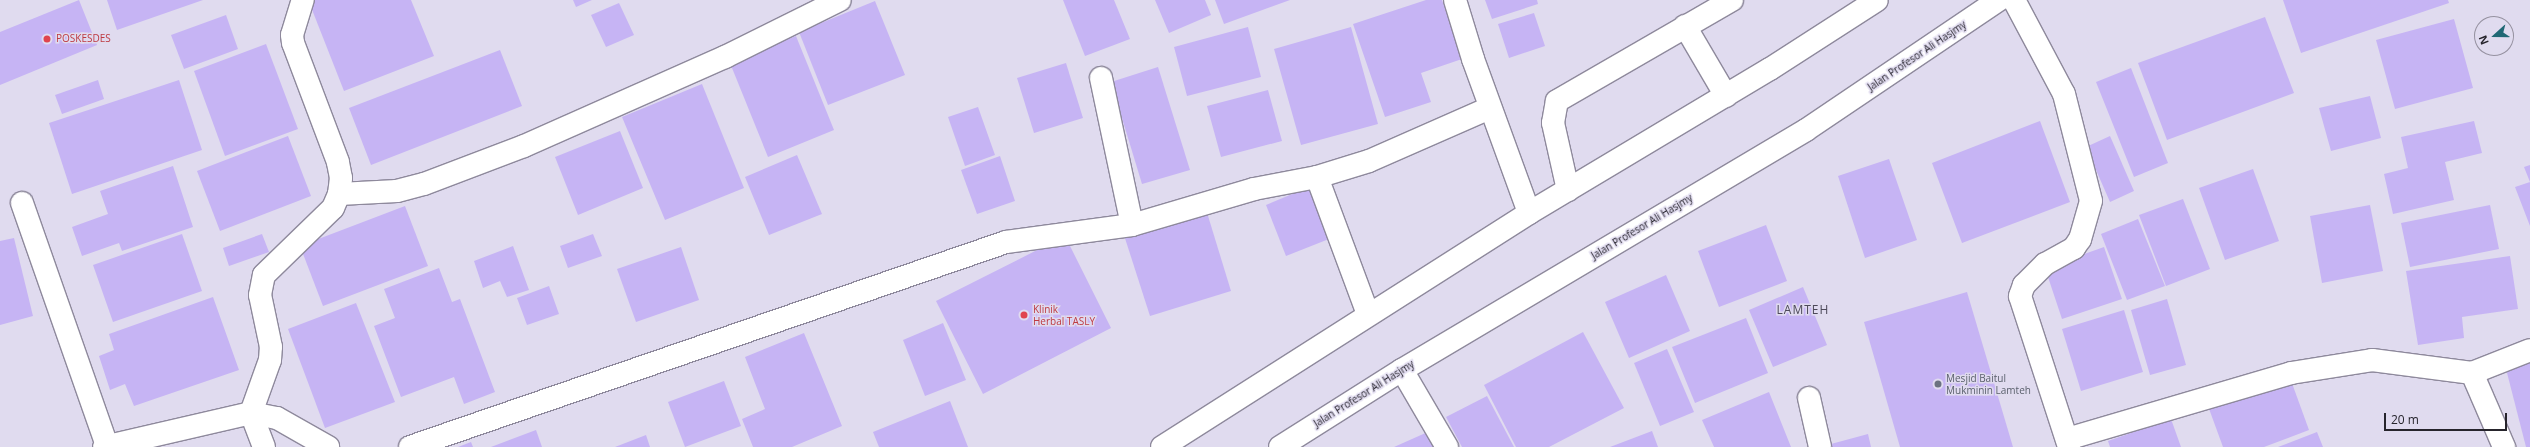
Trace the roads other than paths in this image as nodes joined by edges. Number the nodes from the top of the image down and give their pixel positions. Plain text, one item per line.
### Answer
1 (303, 0) edge
2 (840, 0) edge
3 (1455, 0) edge
4 (1732, 0) edge
5 (1877, 0) edge
6 (1999, 0) edge
7 (2014, 0) edge
8 (1685, 26) junction
9 (1101, 78) dead end
10 (1726, 96) junction
11 (1490, 108) junction
12 (1317, 177) junction
13 (1568, 190) junction
14 (340, 194) junction
15 (22, 203) dead end
16 (1528, 213) junction
17 (1132, 225) junction
18 (1368, 314) junction
19 (2530, 350) edge
20 (1402, 370) junction
21 (2472, 373) junction
22 (1809, 398) dead end
23 (251, 413) junction
24 (2068, 443) edge
25 (105, 446) edge
26 (264, 447) edge
27 (328, 447) edge
28 (410, 447) edge
29 (1162, 447) edge
30 (1280, 447) edge
31 (1447, 447) edge
32 (1820, 447) edge
33 (2504, 447) edge

1 - 14 street
2 - 14 street
3 - 11 street
4 - 8 street
5 - 10 street
6 - 20 street, Jalan Profesor Ali Hasjmy
7 - 24 street
8 - 10 street
8 - 13 street
9 - 17 street
10 - 13 street
11 - 12 street
11 - 16 street
12 - 17 street
12 - 18 street
13 - 16 street
14 - 23 street
15 - 25 street
16 - 18 street
17 - 28 street
18 - 29 street
19 - 21 street
20 - 30 street, Jalan Profesor Ali Hasjmy
20 - 31 street
21 - 24 street
21 - 33 street
22 - 32 street
23 - 25 street
23 - 26 street
23 - 27 street

